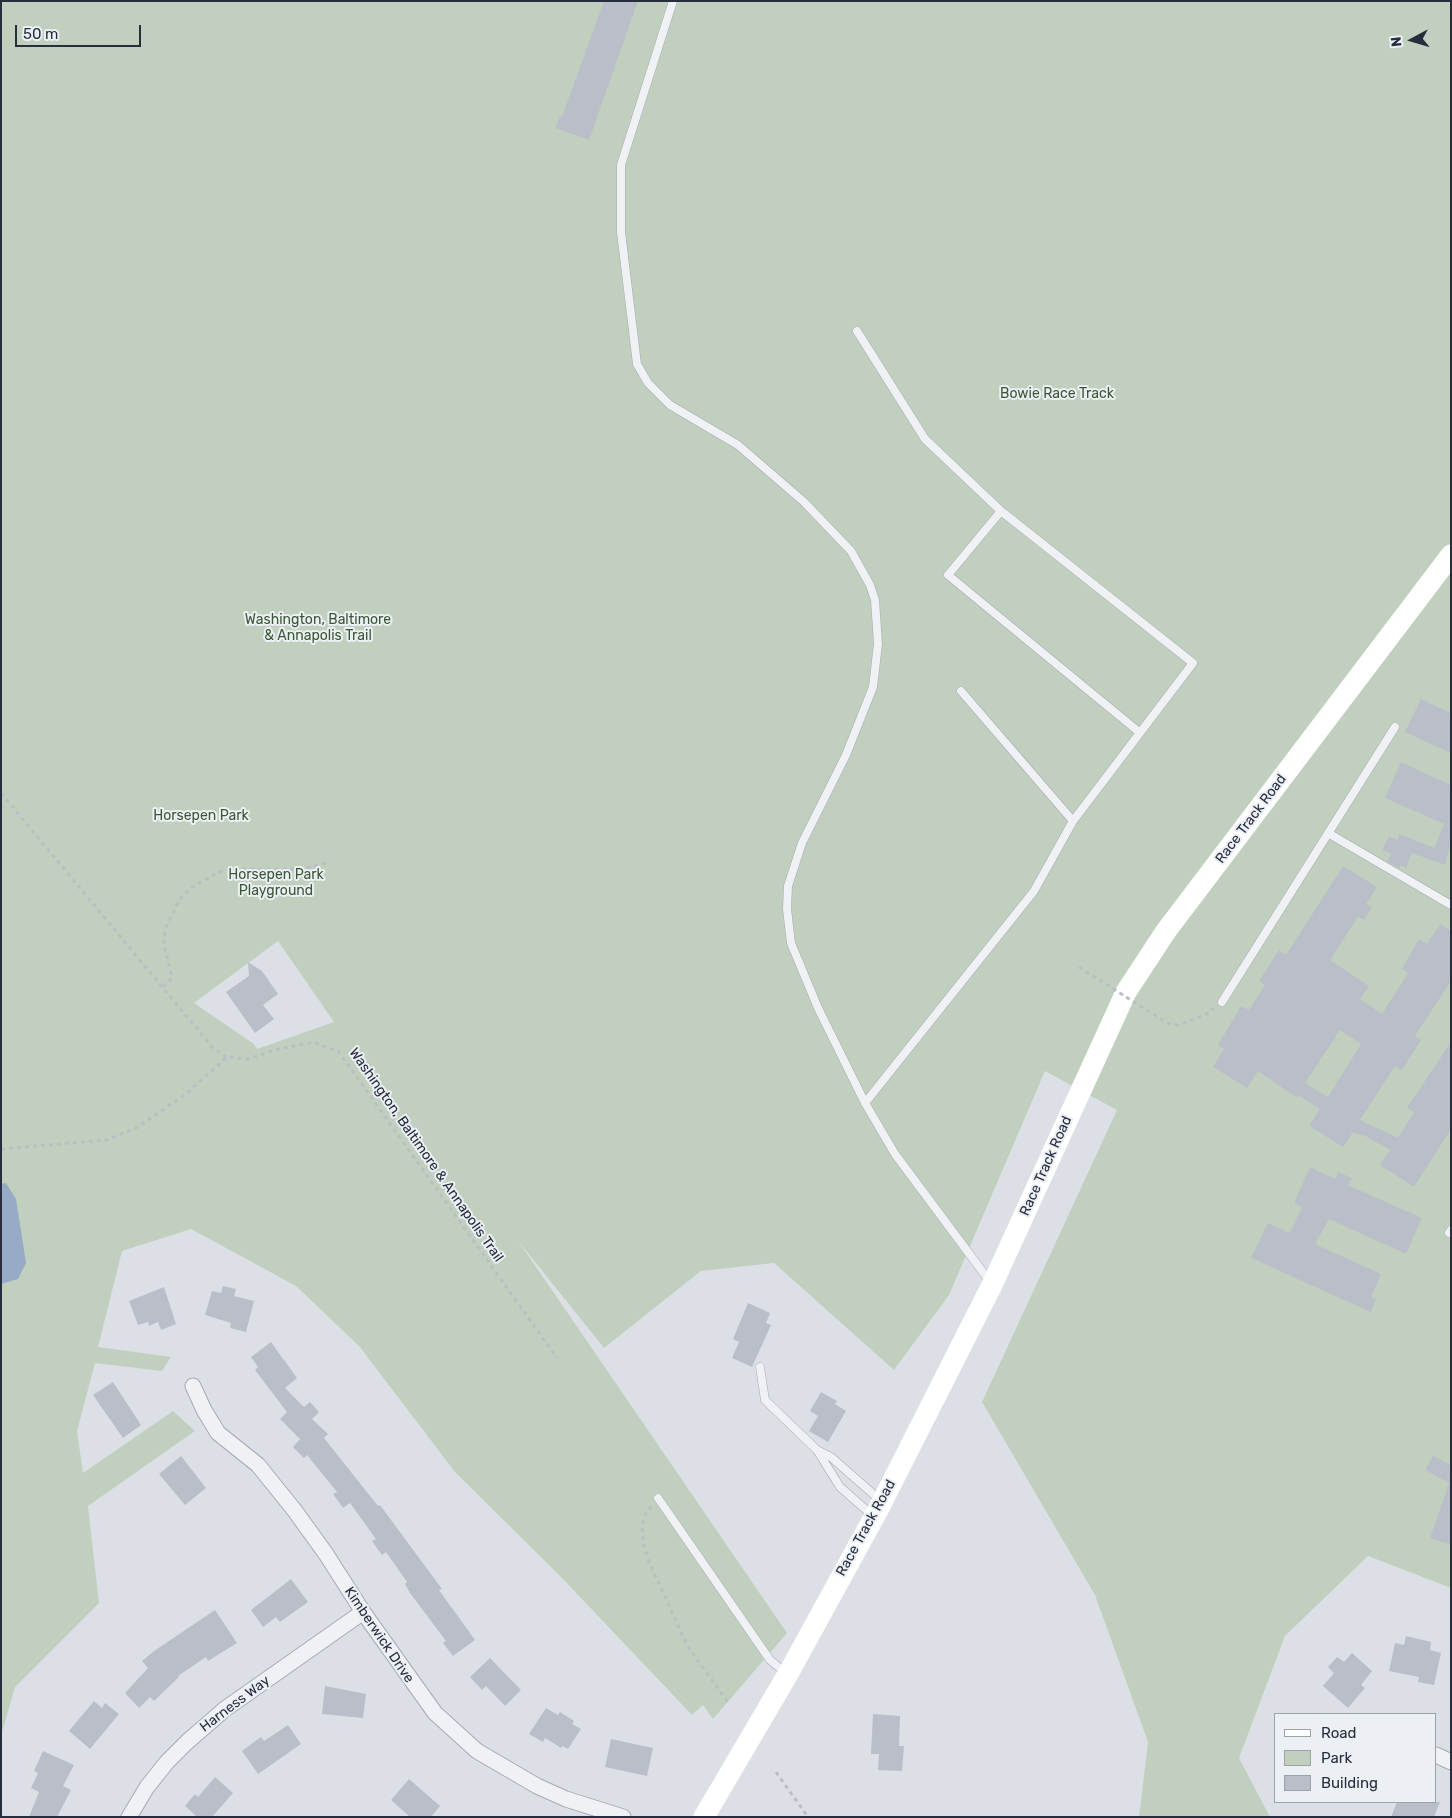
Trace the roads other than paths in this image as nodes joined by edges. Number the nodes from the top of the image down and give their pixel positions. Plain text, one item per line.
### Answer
1 (673, 1) edge
2 (857, 331) dead end
3 (1000, 511) junction
4 (1451, 555) edge
5 (961, 691) dead end
6 (1395, 727) dead end
7 (1139, 732) junction
8 (1073, 821) junction
9 (1328, 833) junction
10 (1451, 905) edge
11 (1222, 1002) road end
12 (865, 1103) junction
13 (992, 1285) junction
14 (760, 1366) dead end
15 (193, 1386) dead end
16 (817, 1450) junction
17 (658, 1498) road end
18 (878, 1509) junction
19 (362, 1612) junction
20 (788, 1674) junction
21 (1437, 1755) edge
22 (1451, 1762) edge
23 (128, 1817) edge
24 (623, 1817) edge
25 (704, 1817) edge

1 - 12 lane
2 - 3 lane
3 - 7 lane
3 - 7 lane
4 - 13 street, Race Track Road
5 - 8 lane
6 - 9 lane
7 - 8 lane
8 - 12 lane
9 - 10 lane
9 - 11 lane
12 - 13 lane
13 - 18 street, Race Track Road
14 - 16 lane
15 - 19 street, Kimberwick Drive
16 - 18 lane
16 - 18 lane
17 - 20 lane
18 - 20 street, Race Track Road
19 - 23 street, Harness Way
19 - 24 street, Kimberwick Drive
20 - 25 street, Race Track Road
21 - 22 street

